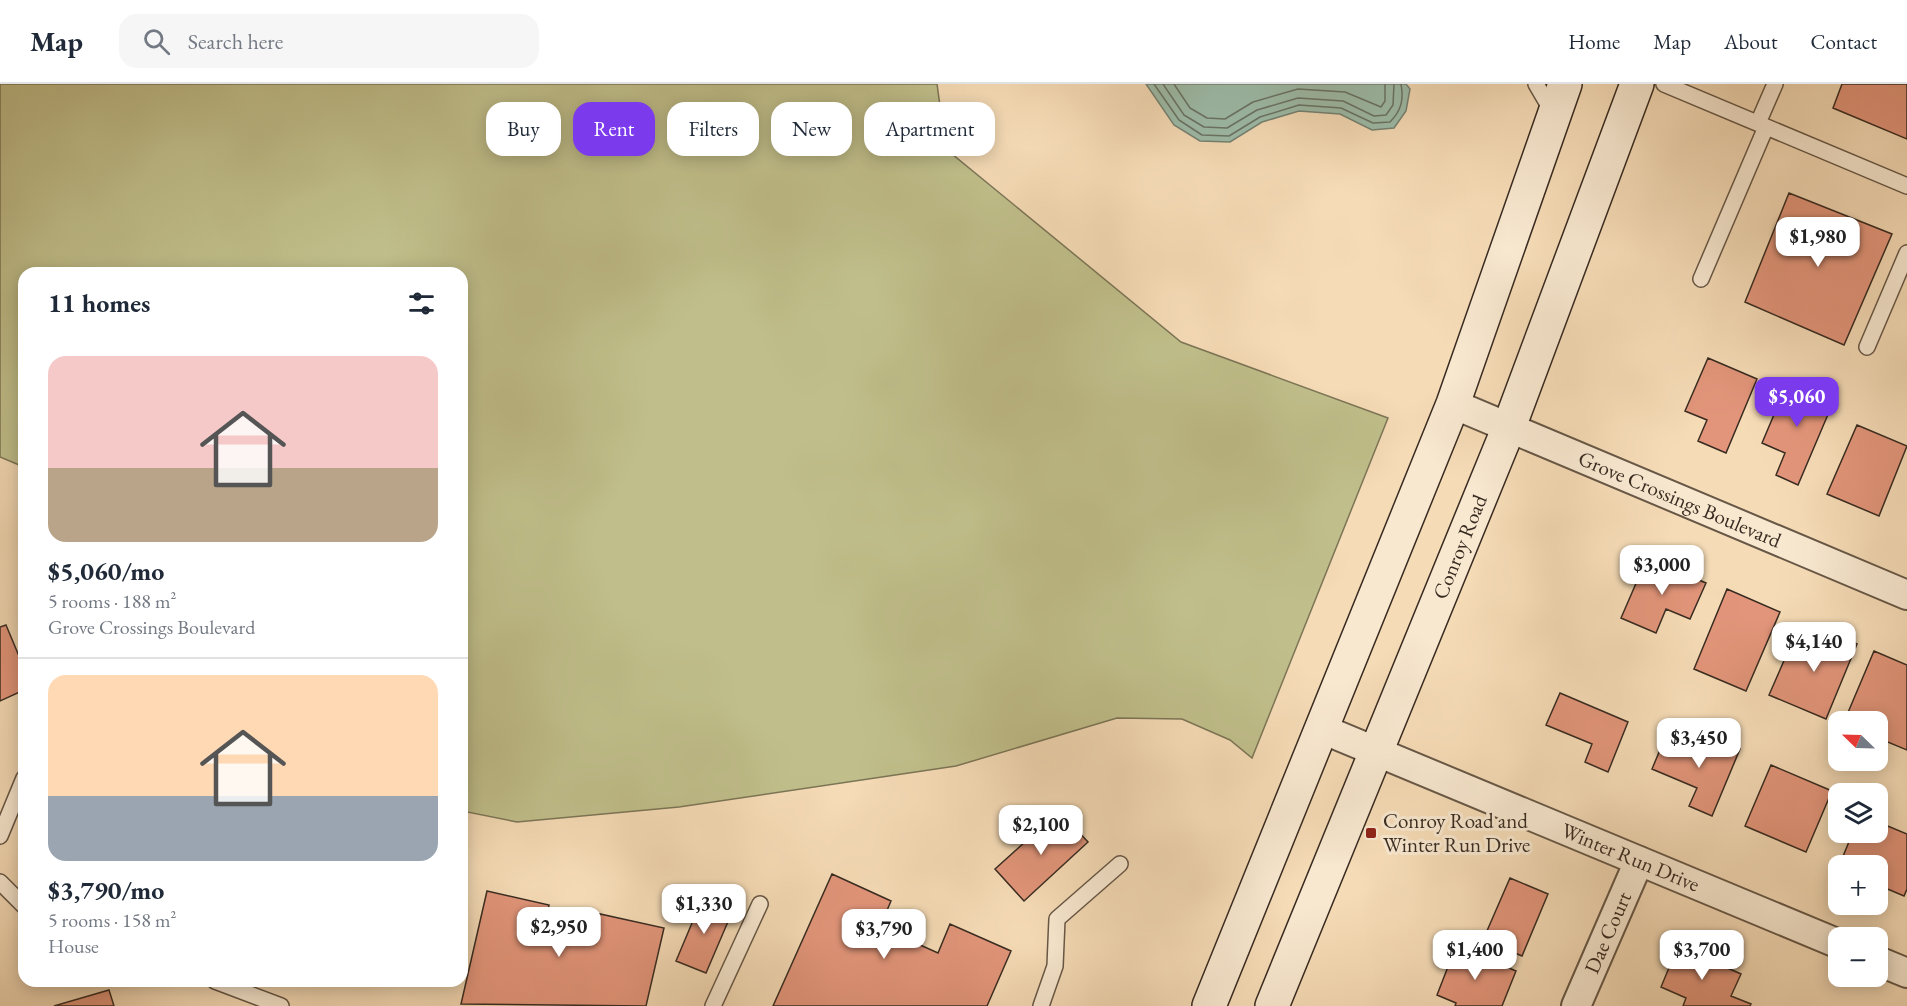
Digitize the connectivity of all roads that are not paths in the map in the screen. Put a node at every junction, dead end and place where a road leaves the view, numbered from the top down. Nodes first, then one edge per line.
1 (1536, 84) edge
2 (1565, 84) edge
3 (1637, 84) edge
4 (1664, 84) edge
5 (1775, 84) edge
6 (1554, 115) junction
7 (1762, 125) junction
8 (1907, 186) edge
9 (1907, 253) edge
10 (1701, 279) dead end
11 (1868, 347) dead end
12 (1453, 404) junction
13 (1509, 427) junction
14 (1907, 595) edge
15 (1322, 729) junction
16 (1377, 750) junction
17 (18, 792) edge
18 (0, 836) edge
19 (1639, 861) junction
20 (1120, 864) dead end
21 (0, 882) edge
22 (18, 900) edge
23 (760, 904) dead end
24 (1828, 939) edge
25 (1888, 965) edge
26 (1907, 973) edge
27 (249, 987) edge
28 (281, 1006) edge
29 (713, 1006) edge
30 (1041, 1006) edge
31 (1209, 1006) edge
32 (1272, 1006) edge
33 (1576, 1006) edge

1 - 6 lane
2 - 6 main road
3 - 13 main road, Conroy Road
4 - 7 lane
5 - 7 lane
6 - 12 main road
7 - 8 lane
7 - 10 lane
9 - 11 lane
12 - 13 street, Grove Crossings Boulevard
12 - 15 main road
13 - 14 street, Grove Crossings Boulevard
13 - 16 main road, Conroy Road
15 - 16 street, Winter Run Drive
15 - 31 main road
16 - 19 street, Winter Run Drive
16 - 32 main road, Conroy Road
17 - 18 lane
19 - 24 street, Winter Run Drive
19 - 33 street, Dae Court
20 - 30 lane
21 - 22 lane
23 - 29 lane
25 - 26 street
27 - 28 lane

